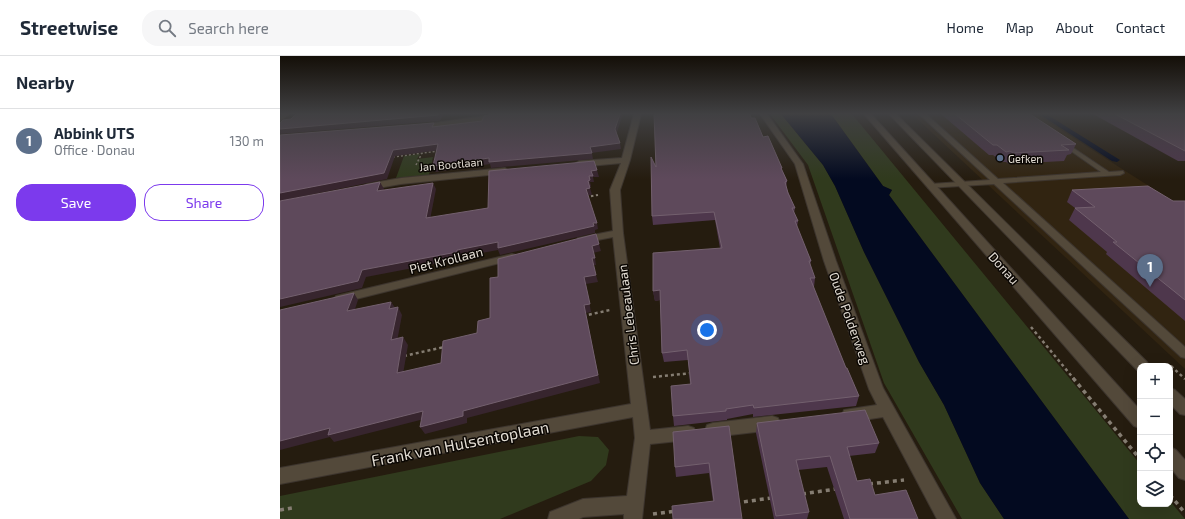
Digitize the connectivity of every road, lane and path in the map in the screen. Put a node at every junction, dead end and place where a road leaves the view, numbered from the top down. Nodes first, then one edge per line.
1 (632, 136) edge
2 (778, 136) edge
3 (886, 136) edge
4 (914, 136) edge
5 (946, 136) edge
6 (1059, 141) edge
7 (444, 150) edge
8 (391, 157) edge
9 (626, 160) junction
10 (567, 165) edge
11 (514, 170) edge
12 (1120, 173) dead end
13 (1108, 174) junction
14 (995, 181) junction
15 (962, 184) junction
16 (931, 186) junction
17 (356, 189) edge
18 (618, 233) junction
19 (574, 242) edge
20 (520, 255) edge
21 (327, 302) edge
22 (628, 306) junction
23 (581, 316) edge
24 (450, 346) edge
25 (1185, 354) edge
26 (396, 358) edge
27 (1139, 363) edge
28 (696, 372) edge
29 (636, 378) junction
30 (1173, 397) edge
31 (640, 409) junction
32 (1185, 409) edge
33 (888, 410) junction
34 (835, 416) edge
35 (1137, 418) edge
36 (788, 422) edge
37 (643, 438) junction
38 (1173, 458) edge
39 (1185, 472) edge
40 (280, 476) edge
41 (924, 477) junction
42 (862, 486) edge
43 (838, 489) edge
44 (800, 494) edge
45 (776, 497) edge
46 (1173, 499) edge
47 (729, 504) edge
48 (292, 508) dead end
49 (280, 510) edge
50 (681, 510) edge
51 (634, 513) edge
52 (1185, 513) edge
53 (557, 519) edge
54 (947, 519) edge

1 - 9 street, Chris Lebeaulaan
2 - 33 street, Oude Polderweg
3 - 16 street, Donau
4 - 15 street
5 - 14 lane
6 - 13 lane
7 - 8 path
9 - 10 street
9 - 18 street, Chris Lebeaulaan
11 - 17 street, Jan Bootlaan
12 - 13 lane
13 - 14 lane
14 - 15 lane
14 - 25 lane
15 - 16 lane
15 - 27 street
16 - 35 street, Donau
18 - 19 street
18 - 22 street, Chris Lebeaulaan
20 - 21 street, Piet Krollaan
22 - 23 path
22 - 29 street, Chris Lebeaulaan
24 - 26 path
28 - 29 path
29 - 31 street, Chris Lebeaulaan
30 - 32 street
31 - 37 street, Chris Lebeaulaan
31 - 40 street, Frank van Hulsentoplaan
33 - 34 street
33 - 41 street, Oude Polderweg
36 - 37 street
37 - 51 street, Chris Lebeaulaan
38 - 39 street
41 - 42 path
41 - 54 street, Oude Polderweg
43 - 44 path
45 - 47 path
46 - 52 path
48 - 49 path
50 - 51 path
51 - 53 street

